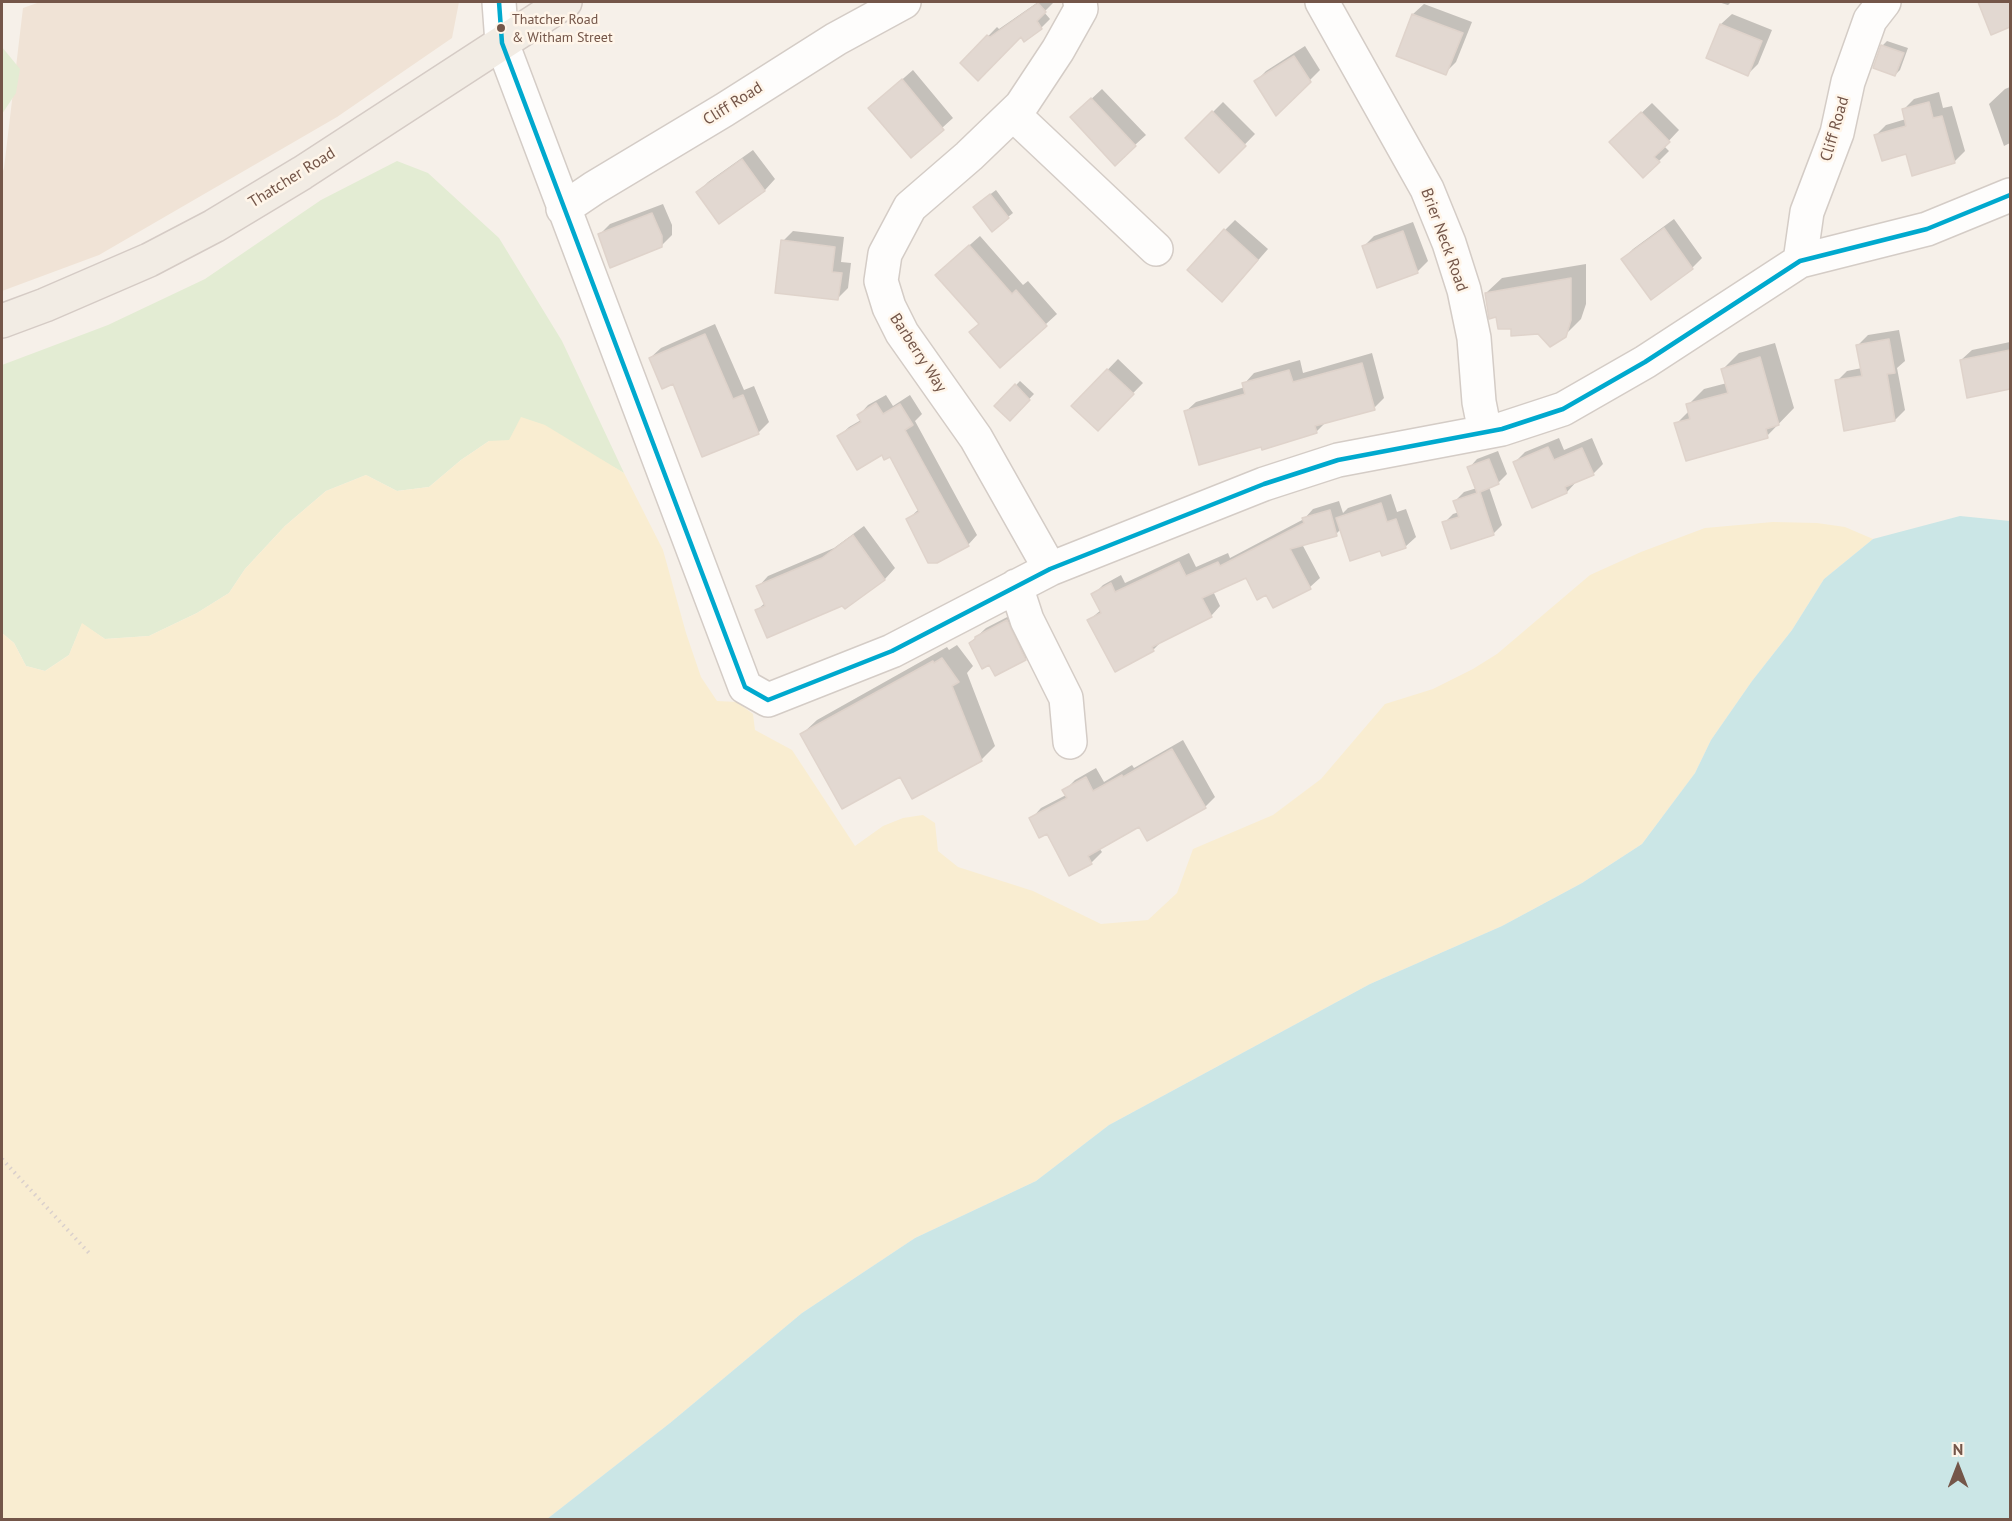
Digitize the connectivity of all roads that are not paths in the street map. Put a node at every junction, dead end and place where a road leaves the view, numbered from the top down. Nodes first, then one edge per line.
1 (499, 2) edge
2 (565, 2) edge
3 (904, 2) edge
4 (1080, 2) edge
5 (1322, 2) edge
6 (1884, 2) edge
7 (502, 43) junction
8 (1013, 114) junction
9 (2010, 195) edge
10 (564, 209) junction
11 (1156, 249) dead end
12 (1800, 261) junction
13 (2, 321) edge
14 (1485, 432) junction
15 (1050, 569) junction
16 (1016, 586) junction
17 (1070, 742) dead end

1 - 7 street
2 - 7 main road, Thatcher Road
3 - 10 street, Cliff Road
4 - 8 street, Barberry Way
5 - 14 street, Brier Neck Road
6 - 12 street, Cliff Road
7 - 10 street
7 - 13 main road, Thatcher Road
8 - 11 street
8 - 15 street, Barberry Way
9 - 12 street
10 - 16 street
12 - 14 street
14 - 15 street
15 - 16 street
16 - 17 street

